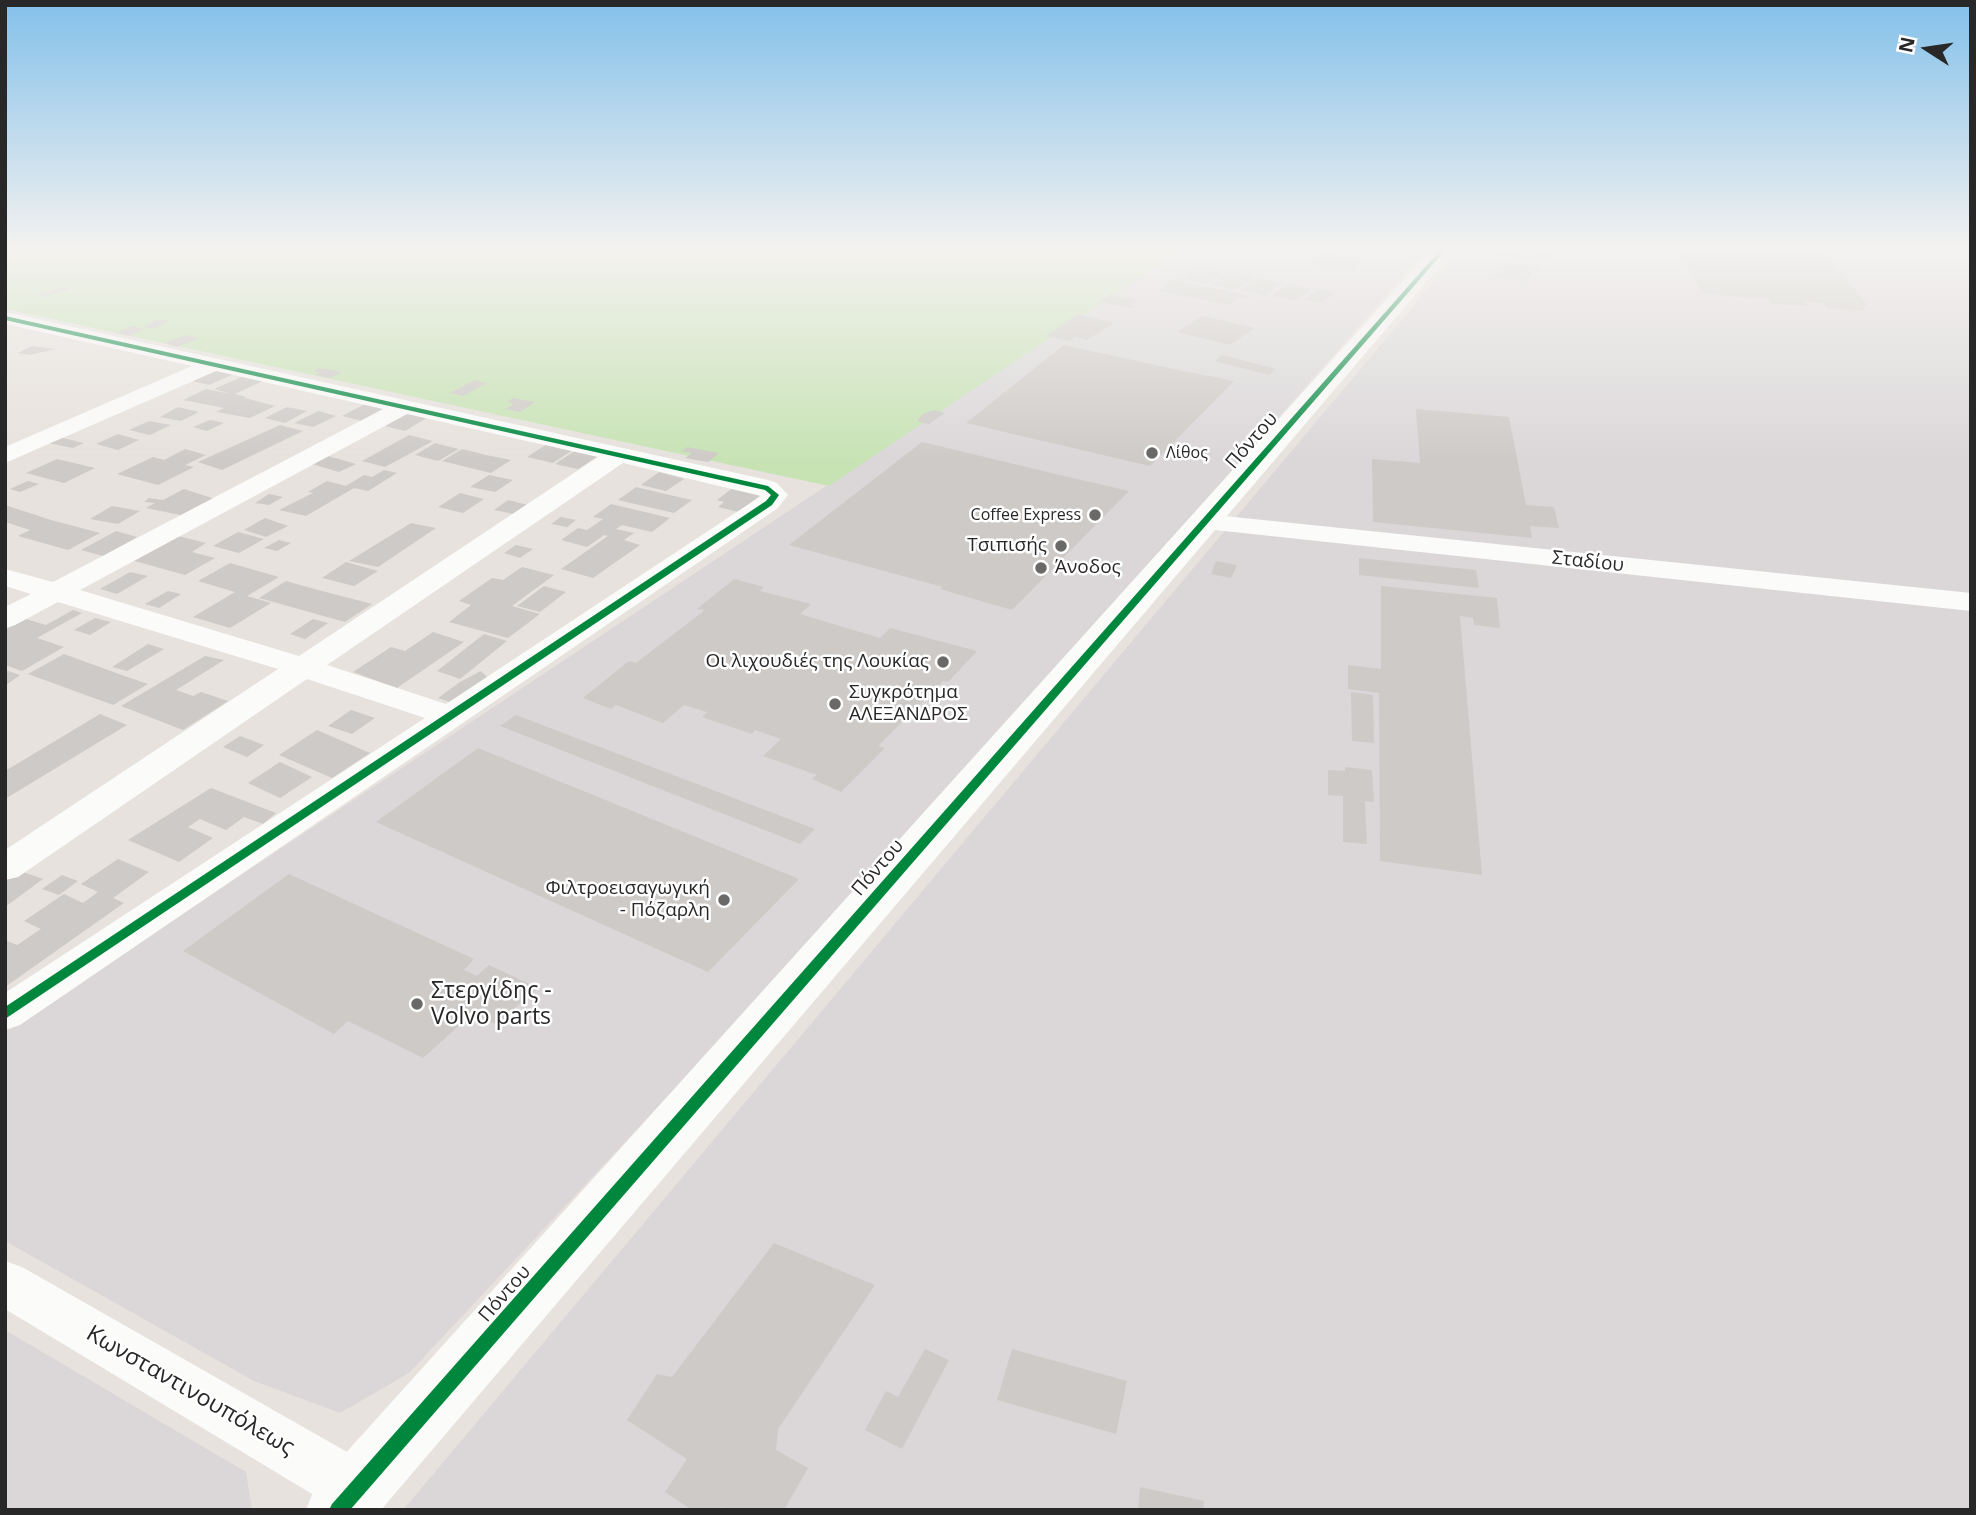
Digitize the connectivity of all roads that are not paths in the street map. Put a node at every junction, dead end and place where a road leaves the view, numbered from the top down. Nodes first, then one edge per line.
1 (8, 319) edge
2 (1383, 319) edge
3 (215, 363) junction
4 (405, 407) junction
5 (618, 455) junction
6 (5, 456) edge
7 (1205, 522) junction
8 (5, 577) edge
9 (56, 592) junction
10 (1971, 603) edge
11 (5, 619) edge
12 (306, 668) junction
13 (449, 715) junction
14 (5, 868) edge
15 (5, 1014) edge
16 (5, 1283) edge
17 (351, 1503) edge

1 - 3 street
2 - 7 street, Πόντου
3 - 4 street
3 - 6 street
4 - 5 street
4 - 9 street
5 - 12 street
5 - 13 street
7 - 10 street, Σταδίου
7 - 17 street, Πόντου
8 - 9 street
9 - 11 street
9 - 12 street
12 - 13 street
12 - 14 street
13 - 15 street
16 - 17 street, Κωνσταντινουπόλεως

